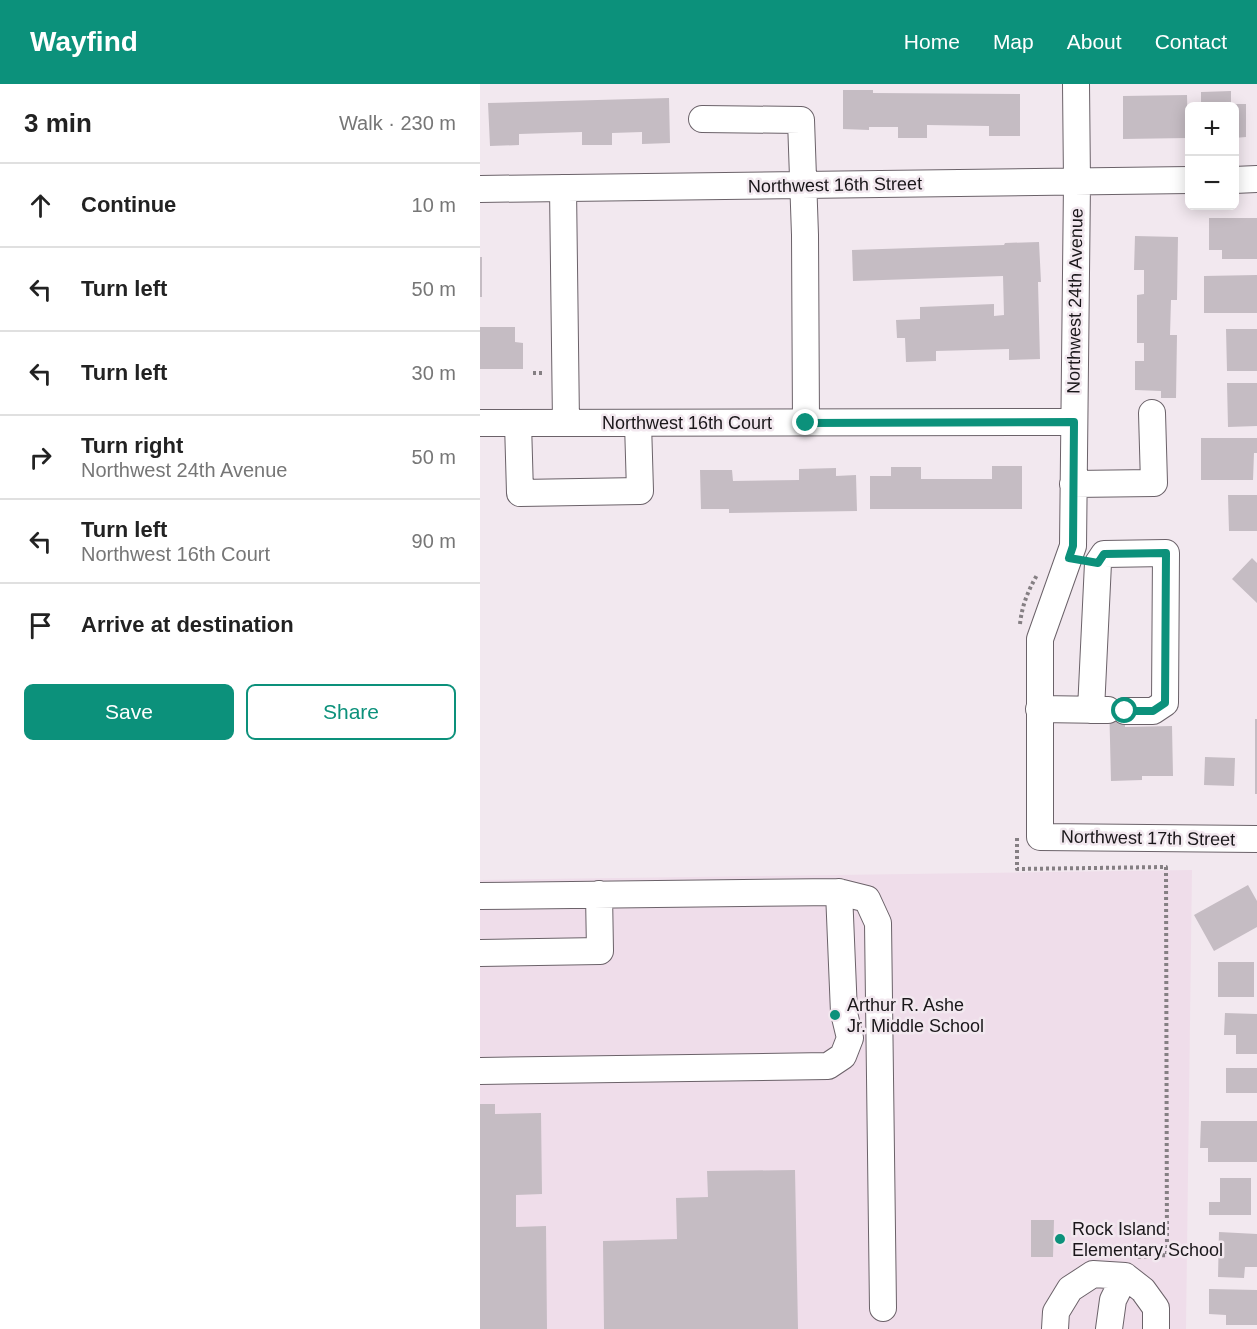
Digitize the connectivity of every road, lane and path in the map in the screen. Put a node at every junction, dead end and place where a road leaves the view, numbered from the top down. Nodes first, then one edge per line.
1 (1076, 84) edge
2 (702, 119) dead end
3 (1257, 179) edge
4 (1185, 180) edge
5 (1239, 180) edge
6 (1077, 182) junction
7 (803, 185) junction
8 (563, 188) junction
9 (480, 189) edge
10 (1152, 413) dead end
11 (1074, 422) junction
12 (480, 423) edge
13 (518, 423) junction
14 (566, 423) junction
15 (638, 423) junction
16 (806, 423) junction
17 (1073, 484) junction
18 (1069, 558) junction
19 (1098, 563) junction
20 (1038, 574) dead end
21 (1020, 631) dead end
22 (1039, 709) junction
23 (1109, 710) junction
24 (1028, 836) junction
25 (1257, 840) edge
26 (839, 892) junction
27 (599, 894) junction
28 (480, 896) edge
29 (480, 953) edge
30 (480, 1071) edge
31 (1130, 1267) junction
32 (883, 1308) dead end
33 (1055, 1329) edge
34 (1109, 1329) edge
35 (1156, 1329) edge

1 - 6 street, Northwest 24th Avenue
2 - 7 street
3 - 5 street
4 - 6 street, Northwest 16th Street
6 - 7 street, Northwest 16th Street
6 - 11 street, Northwest 24th Avenue
7 - 8 street, Northwest 16th Street
7 - 16 street
8 - 9 street, Northwest 16th Street
8 - 14 street
10 - 17 street
11 - 16 street, Northwest 16th Court
11 - 17 street, Northwest 24th Avenue
12 - 13 street, Northwest 16th Court
13 - 14 street, Northwest 16th Court
13 - 15 street
14 - 15 street, Northwest 16th Court
15 - 16 street, Northwest 16th Court
17 - 18 street, Northwest 24th Avenue
18 - 19 street
18 - 22 street, Northwest 24th Avenue
19 - 23 street
19 - 23 street
20 - 21 path
22 - 23 street
22 - 24 street, Northwest 24th Avenue
24 - 25 street, Northwest 17th Street
24 - 31 path
26 - 27 street
26 - 30 street
26 - 32 street
27 - 28 street
27 - 29 street
31 - 33 street
31 - 34 street
31 - 35 street

